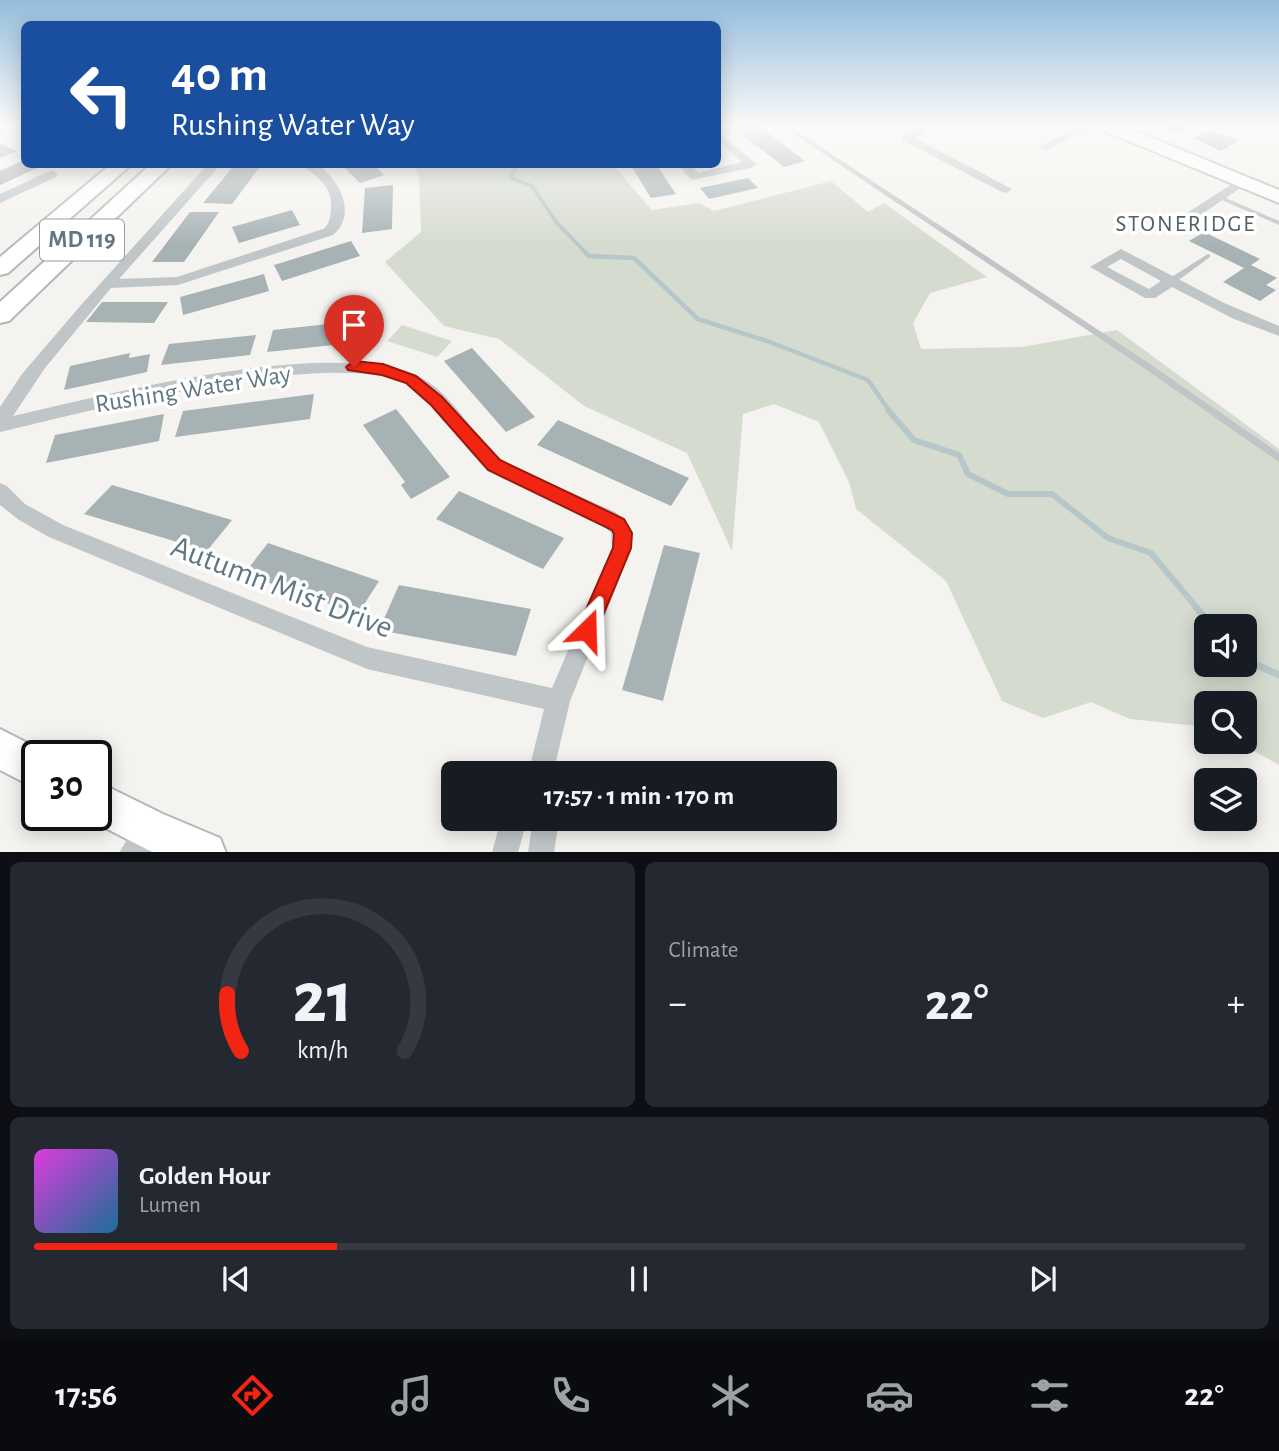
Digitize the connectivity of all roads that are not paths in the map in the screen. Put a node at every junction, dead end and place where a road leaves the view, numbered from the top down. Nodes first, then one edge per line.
1 (740, 166) edge
2 (845, 166) edge
3 (960, 166) edge
4 (1202, 166) edge
5 (117, 168) edge
6 (159, 168) edge
7 (211, 168) edge
8 (314, 168) edge
9 (687, 168) edge
10 (51, 174) dead end
11 (1241, 182) junction
12 (1006, 189) dead end
13 (1219, 197) junction
14 (1279, 197) edge
15 (0, 199) edge
16 (1188, 217) dead end
17 (1279, 223) edge
18 (1208, 256) dead end
19 (0, 268) edge
20 (1173, 280) joint
21 (107, 284) junction
22 (0, 315) edge
23 (1279, 331) edge
24 (0, 425) edge
25 (1279, 458) edge
26 (0, 491) edge
27 (558, 701) junction
28 (0, 750) edge
29 (21, 761) edge
30 (543, 761) edge
31 (112, 816) edge
32 (511, 831) edge
33 (544, 831) edge
34 (140, 841) edge
35 (205, 852) edge
36 (505, 852) edge
37 (541, 852) edge

1 - 9 street
2 - 25 lane
3 - 12 street
4 - 11 street
5 - 19 main road, MD 119
6 - 22 main road, MD 119
7 - 21 street
8 - 21 street
10 - 15 street
11 - 13 street
11 - 14 street
13 - 16 street
13 - 17 lane
18 - 20 lane
20 - 23 street
21 - 24 street
24 - 27 street, Rushing Water Way
26 - 27 street, Autumn Mist Drive
27 - 30 street, Rushing Water Way
28 - 29 main road
31 - 34 main road
32 - 36 street
33 - 37 street
34 - 35 main road

